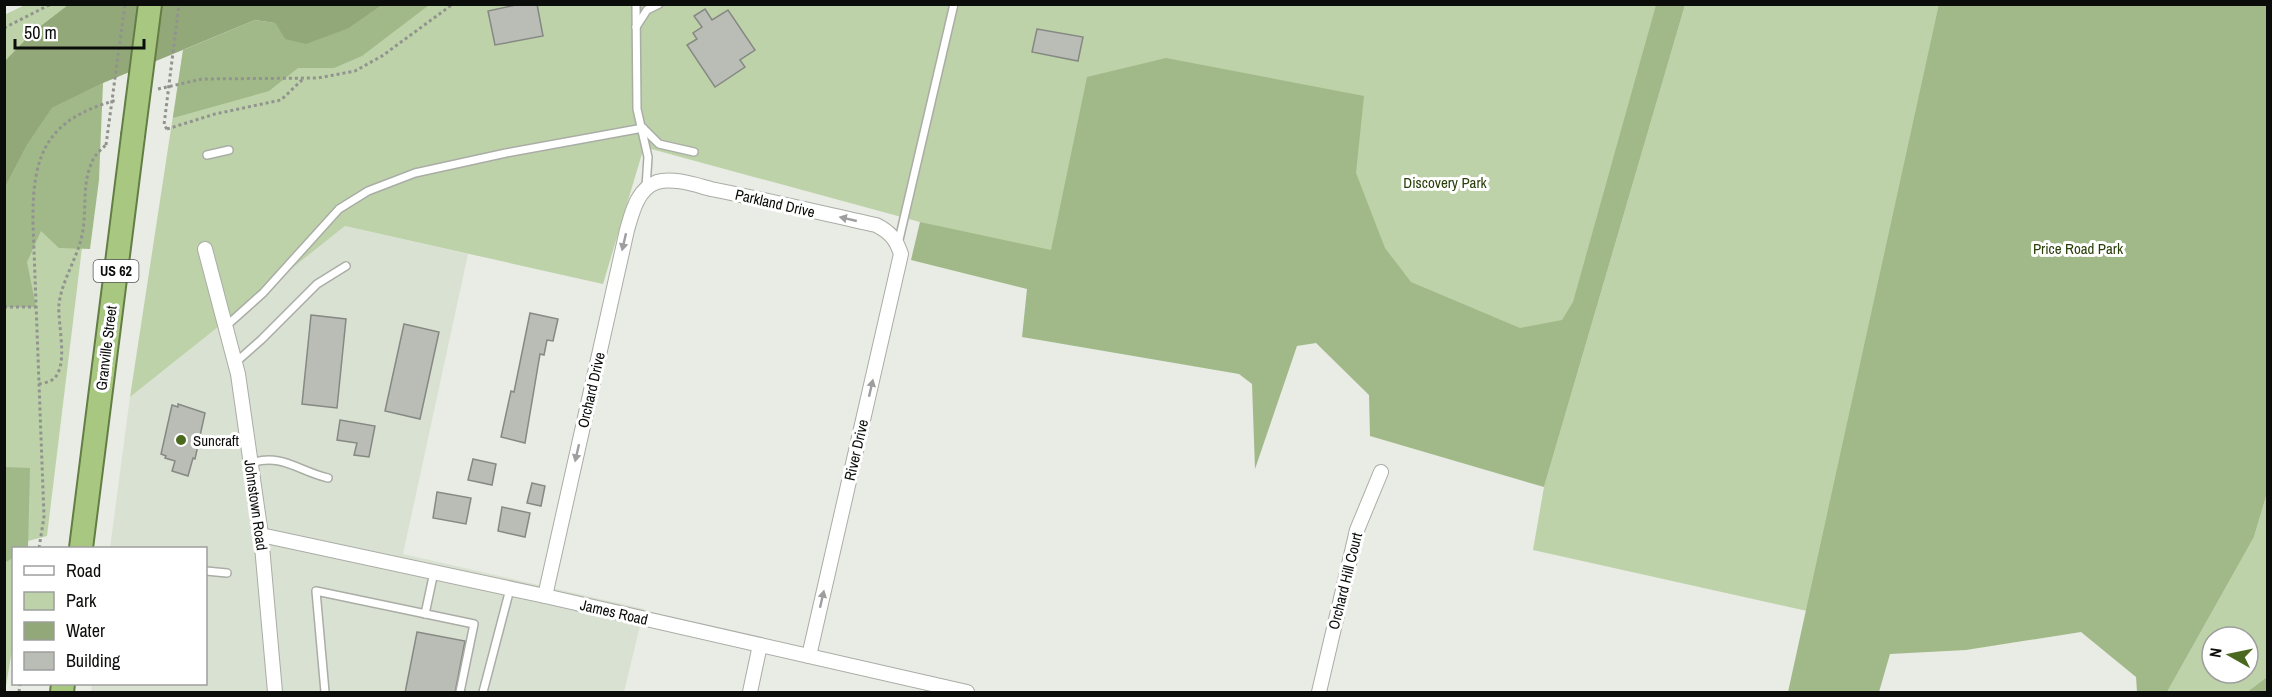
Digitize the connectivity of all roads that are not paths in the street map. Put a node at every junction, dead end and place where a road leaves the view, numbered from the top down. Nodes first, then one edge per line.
1 (150, 4) edge
2 (636, 4) edge
3 (659, 4) edge
4 (954, 4) edge
5 (636, 27) junction
6 (643, 128) junction
7 (229, 150) dead end
8 (694, 152) dead end
9 (207, 155) dead end
10 (646, 189) junction
11 (898, 244) junction
12 (205, 249) dead end
13 (346, 266) dead end
14 (225, 327) junction
15 (235, 363) junction
16 (251, 463) junction
17 (1381, 472) dead end
18 (328, 478) dead end
19 (261, 535) junction
20 (81, 547) edge
21 (207, 571) edge
22 (434, 572) junction
23 (227, 573) dead end
24 (510, 589) junction
25 (545, 596) junction
26 (425, 614) junction
27 (760, 645) junction
28 (809, 656) junction
29 (275, 693) edge
30 (325, 693) edge
31 (460, 693) edge
32 (483, 693) edge
33 (750, 693) edge
34 (967, 693) edge
35 (1319, 693) edge

1 - 20 highway, Granville Street / US 62, bridge
2 - 5 lane
3 - 5 lane
4 - 11 lane
5 - 6 lane
6 - 8 lane
6 - 10 lane
6 - 14 lane
7 - 9 lane
11 -> 10 street, Parkland Drive
10 -> 25 street, Orchard Drive
28 -> 11 street, River Drive
12 - 14 street, Johnstown Road
13 - 15 lane
14 - 15 street, Johnstown Road
15 - 16 street, Johnstown Road
16 - 18 lane
16 - 19 street, Johnstown Road
17 - 35 street, Orchard Hill Court
19 - 22 street, James Road
19 - 29 street, Johnstown Road
21 - 23 lane
22 - 24 street, James Road
22 - 26 lane
24 - 25 street, James Road
24 - 32 lane
25 - 27 street, James Road
26 - 30 lane
26 - 31 lane
27 - 28 street, James Road
27 - 33 street
28 - 34 street, James Road

